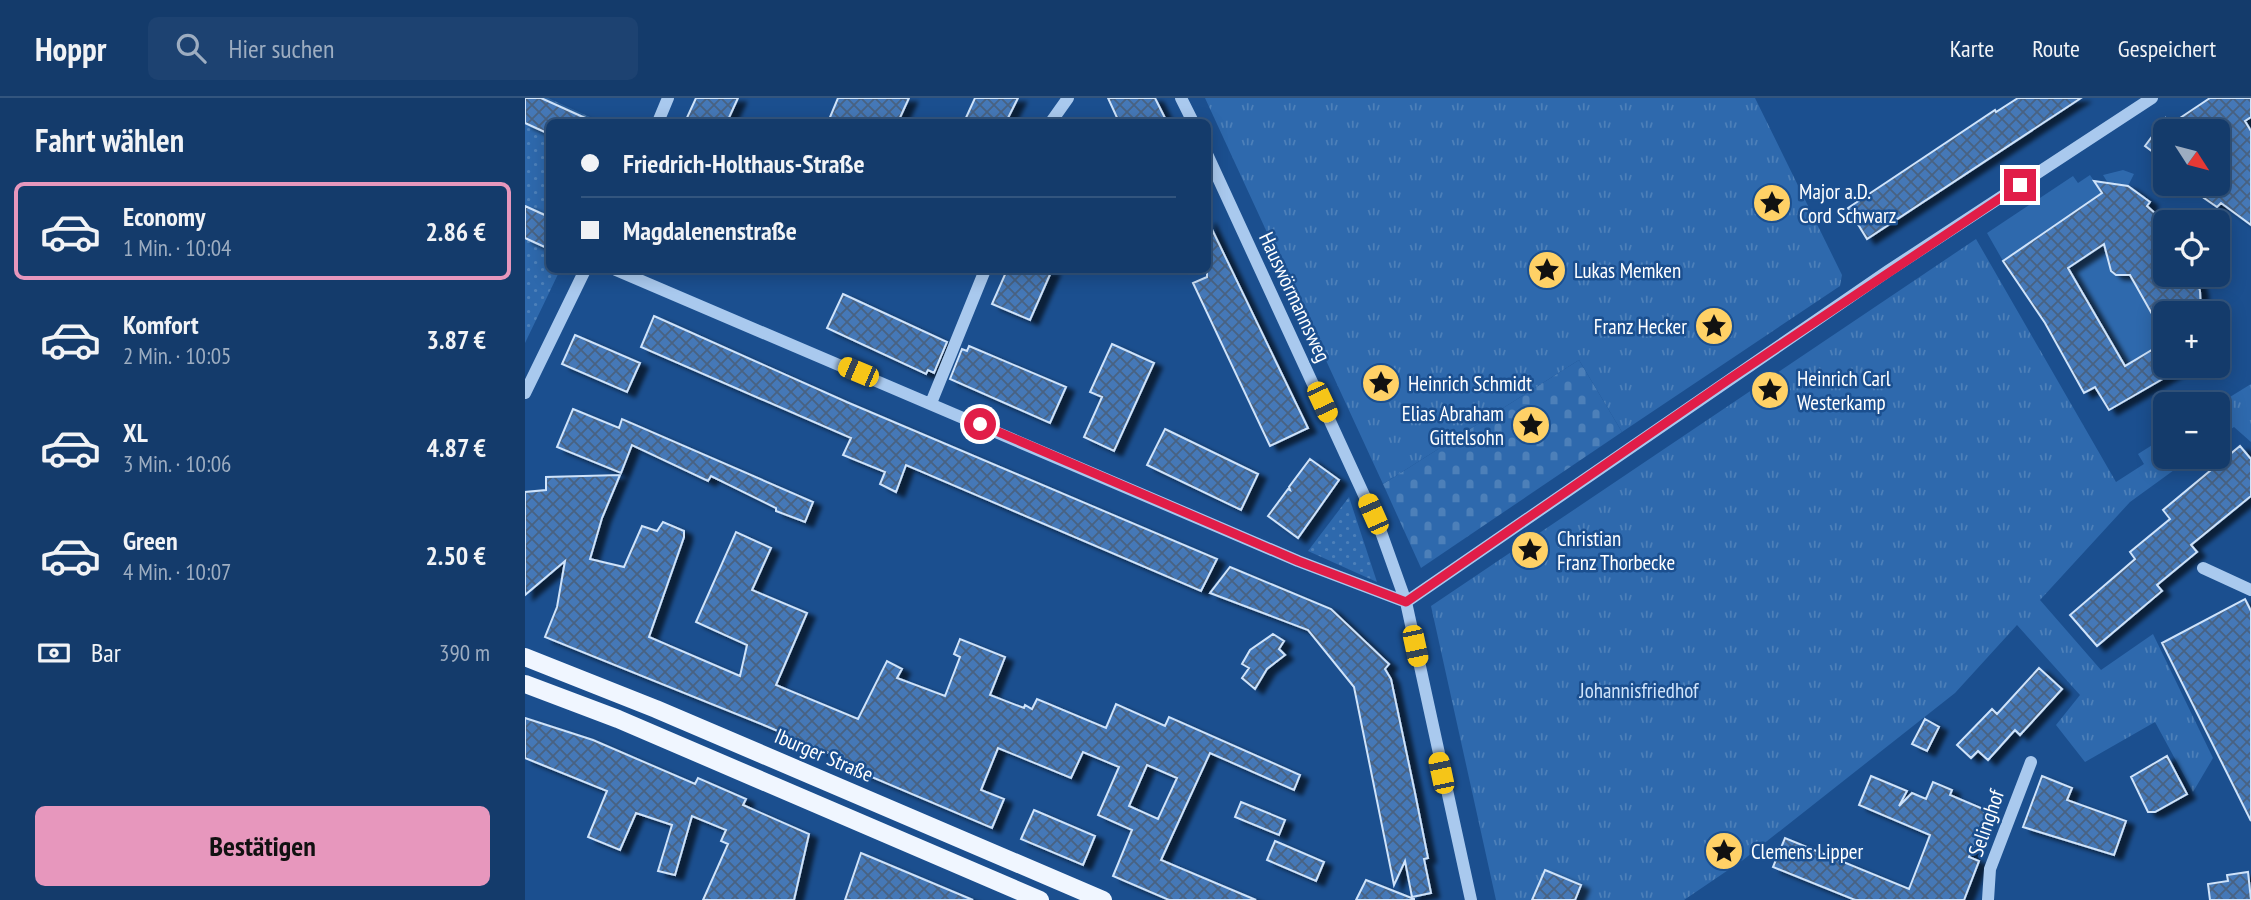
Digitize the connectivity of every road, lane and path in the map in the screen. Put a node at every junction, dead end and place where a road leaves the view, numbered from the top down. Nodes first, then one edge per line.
1 (669, 98) edge
2 (1068, 98) edge
3 (1181, 98) edge
4 (2153, 98) edge
5 (658, 119) edge
6 (1054, 119) edge
7 (1192, 119) edge
8 (1211, 163) edge
9 (584, 273) edge
10 (623, 273) edge
11 (984, 273) edge
12 (525, 393) edge
13 (931, 403) junction
14 (2203, 568) dead end
15 (2251, 590) edge
16 (1406, 602) junction
17 (525, 657) edge
18 (525, 684) edge
19 (2031, 762) dead end
20 (1040, 900) edge
21 (1103, 900) edge
22 (1471, 900) edge
23 (1988, 900) edge

1 - 5 street
2 - 6 street
3 - 7 street
4 - 16 street
8 - 16 street, Hauswörmannsweg
9 - 12 street
10 - 13 street
11 - 13 street
13 - 16 street
14 - 15 street
16 - 22 street, Hauswörmannsweg
17 - 21 main road, Iburger Straße
18 - 20 main road
19 - 23 street, Selinghof

